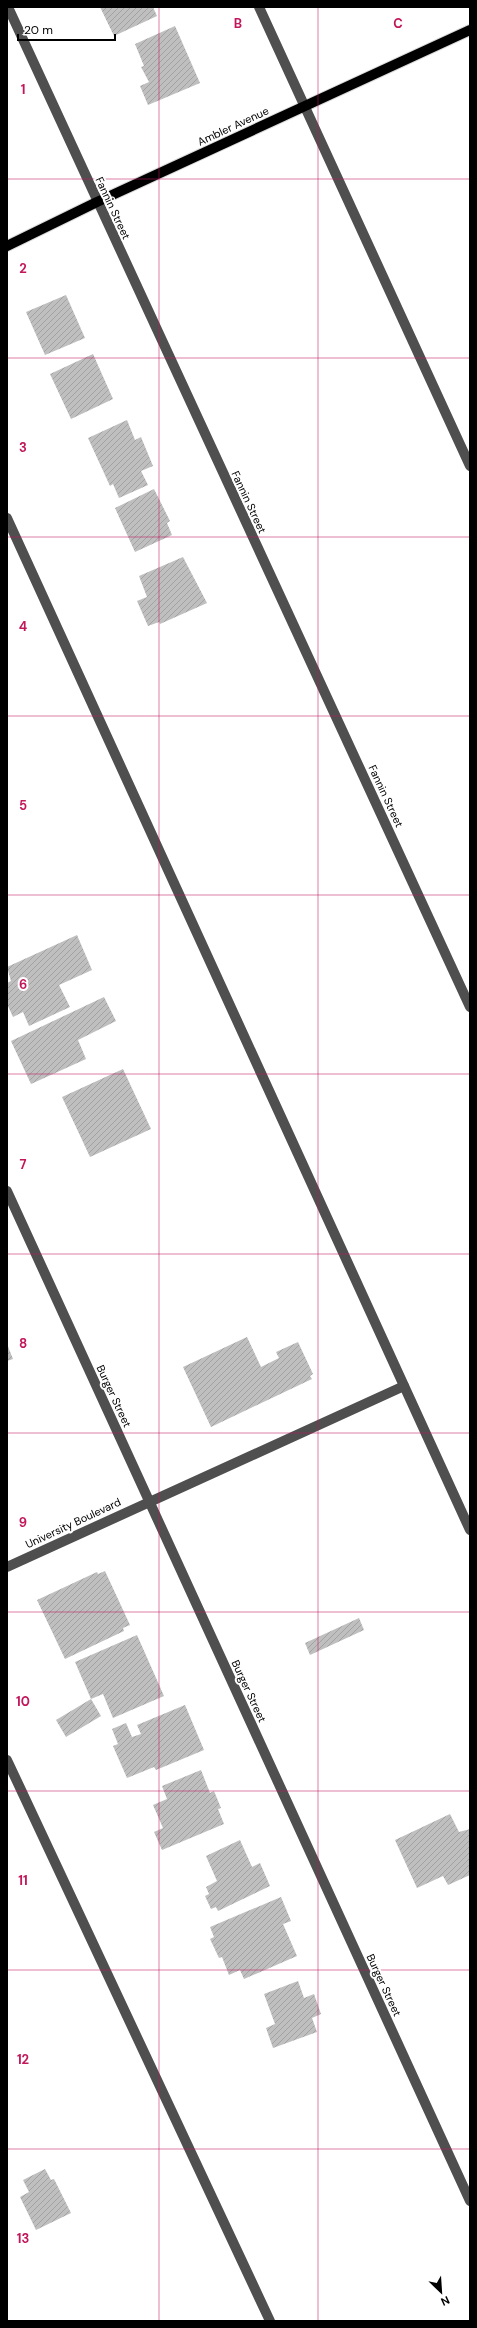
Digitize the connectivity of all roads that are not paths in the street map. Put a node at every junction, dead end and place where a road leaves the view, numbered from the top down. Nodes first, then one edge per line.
1 (8, 7) edge
2 (259, 7) edge
3 (470, 30) edge
4 (304, 107) junction
5 (97, 202) junction
6 (7, 246) edge
7 (470, 466) edge
8 (7, 518) edge
9 (470, 1008) edge
10 (7, 1191) edge
11 (404, 1386) junction
12 (149, 1501) junction
13 (470, 1530) edge
14 (7, 1567) edge
15 (7, 1760) edge
16 (470, 2201) edge
17 (270, 2321) edge

1 - 5 street, Fannin Street
2 - 4 street
3 - 4 main road, Ambler Avenue
4 - 5 main road, Ambler Avenue
4 - 7 street
5 - 6 main road, Ambler Avenue
5 - 9 street, Fannin Street
8 - 11 street
10 - 12 street, Burger Street
11 - 12 street, University Boulevard
11 - 13 street
12 - 14 street, University Boulevard
12 - 16 street, Burger Street
15 - 17 street

